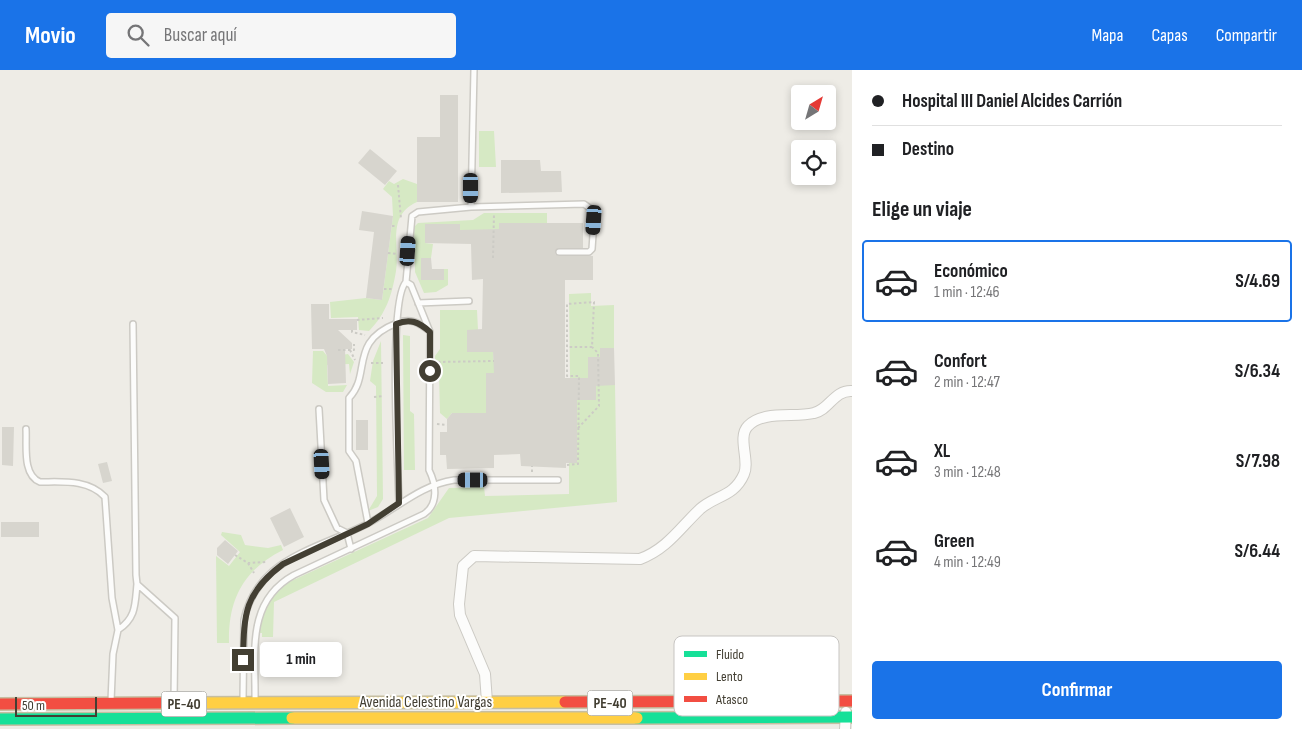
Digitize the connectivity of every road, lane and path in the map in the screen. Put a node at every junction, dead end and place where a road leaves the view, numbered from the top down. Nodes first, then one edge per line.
1 (474, 70) edge
2 (398, 185) dead end
3 (471, 207) junction
4 (494, 211) dead end
5 (400, 219) dead end
6 (392, 226) dead end
7 (397, 226) dead end
8 (560, 252) dead end
9 (388, 253) dead end
10 (397, 254) dead end
11 (493, 258) dead end
12 (406, 282) junction
13 (384, 289) dead end
14 (392, 289) dead end
15 (468, 301) dead end
16 (418, 303) junction
17 (383, 318) dead end
18 (357, 320) dead end
19 (133, 324) dead end
20 (396, 324) junction
21 (352, 330) dead end
22 (430, 332) junction
23 (367, 335) dead end
24 (354, 344) dead end
25 (592, 346) junction
26 (567, 348) junction
27 (338, 350) dead end
28 (350, 350) junction
29 (355, 360) dead end
30 (494, 361) dead end
31 (433, 362) dead end
32 (371, 363) dead end
33 (383, 363) dead end
34 (852, 391) edge
35 (383, 396) dead end
36 (374, 397) dead end
37 (319, 408) dead end
38 (433, 424) dead end
39 (447, 424) dead end
40 (578, 428) junction
41 (26, 429) dead end
42 (567, 464) dead end
43 (558, 480) dead end
44 (436, 484) junction
45 (399, 503) junction
46 (368, 524) junction
47 (347, 533) junction
48 (351, 549) junction
49 (235, 555) dead end
50 (266, 562) dead end
51 (248, 563) junction
52 (254, 573) dead end
53 (137, 584) junction
54 (118, 630) junction
55 (849, 701) edge
56 (486, 702) junction
57 (648, 702) junction
58 (674, 702) edge
59 (368, 703) junction
60 (0, 704) edge
61 (111, 704) junction
62 (174, 704) junction
63 (243, 704) junction
64 (255, 704) junction
65 (551, 704) junction
66 (242, 718) junction
67 (369, 718) junction
68 (648, 718) junction
69 (733, 718) joint
70 (0, 719) edge
71 (112, 719) junction
72 (255, 719) junction
73 (848, 721) edge
74 (751, 723) edge
75 (208, 724) edge
76 (548, 724) edge

1 - 3 lane
2 - 5 path
3 - 8 lane
3 - 12 lane
4 - 11 path
6 - 7 path
9 - 10 path
12 - 16 lane
12 - 20 lane
13 - 14 path
15 - 16 lane
16 - 22 lane
17 - 18 path
19 - 53 lane
20 - 22 lane
20 - 45 lane
20 - 46 lane
21 - 23 path
22 - 44 lane
24 - 28 path
25 - 26 path
25 - 26 path
25 - 40 path
26 - 40 path
27 - 28 path
28 - 29 path
30 - 31 path
32 - 33 path
34 - 56 street
35 - 36 path
37 - 47 lane
38 - 39 path
40 - 42 path
41 - 54 lane
43 - 44 lane
44 - 45 lane
44 - 48 lane
45 - 46 lane
46 - 47 lane
47 - 48 lane
47 - 63 lane
48 - 64 lane
49 - 51 path
50 - 51 path
51 - 52 path
53 - 54 lane
53 - 62 lane
54 - 61 lane
55 - 73 street
56 - 59 highway, Avenida Celestino Vargas / PE-40
56 - 65 highway, Avenida Celestino Vargas / PE-40
57 - 58 highway, Avenida Celestino Vargas / PE-40
57 - 65 highway, Avenida Celestino Vargas / PE-40
57 - 68 highway
59 - 64 highway, Avenida Celestino Vargas / PE-40
59 - 67 highway
60 - 61 highway, Avenida Celestino Vargas / PE-40
61 - 62 highway, Avenida Celestino Vargas / PE-40
61 - 71 lane
62 - 63 highway, Avenida Celestino Vargas / PE-40
63 - 64 highway, Avenida Celestino Vargas / PE-40
63 - 66 lane
64 - 72 lane
65 - 76 street
66 - 72 highway, Avenida Celestino Vargas / PE-40
66 - 75 highway, Avenida Celestino Vargas / PE-40
67 - 72 highway, Avenida Celestino Vargas / PE-40
67 - 76 highway, Avenida Celestino Vargas / PE-40
68 - 69 highway, Avenida Celestino Vargas / PE-40
68 - 76 highway, Avenida Celestino Vargas / PE-40
69 - 74 highway, Avenida Celestino Vargas / PE-40
70 - 71 highway, Avenida Celestino Vargas / PE-40
71 - 75 highway, Avenida Celestino Vargas / PE-40
73 - 74 highway, Avenida Celestino Vargas / PE-40

